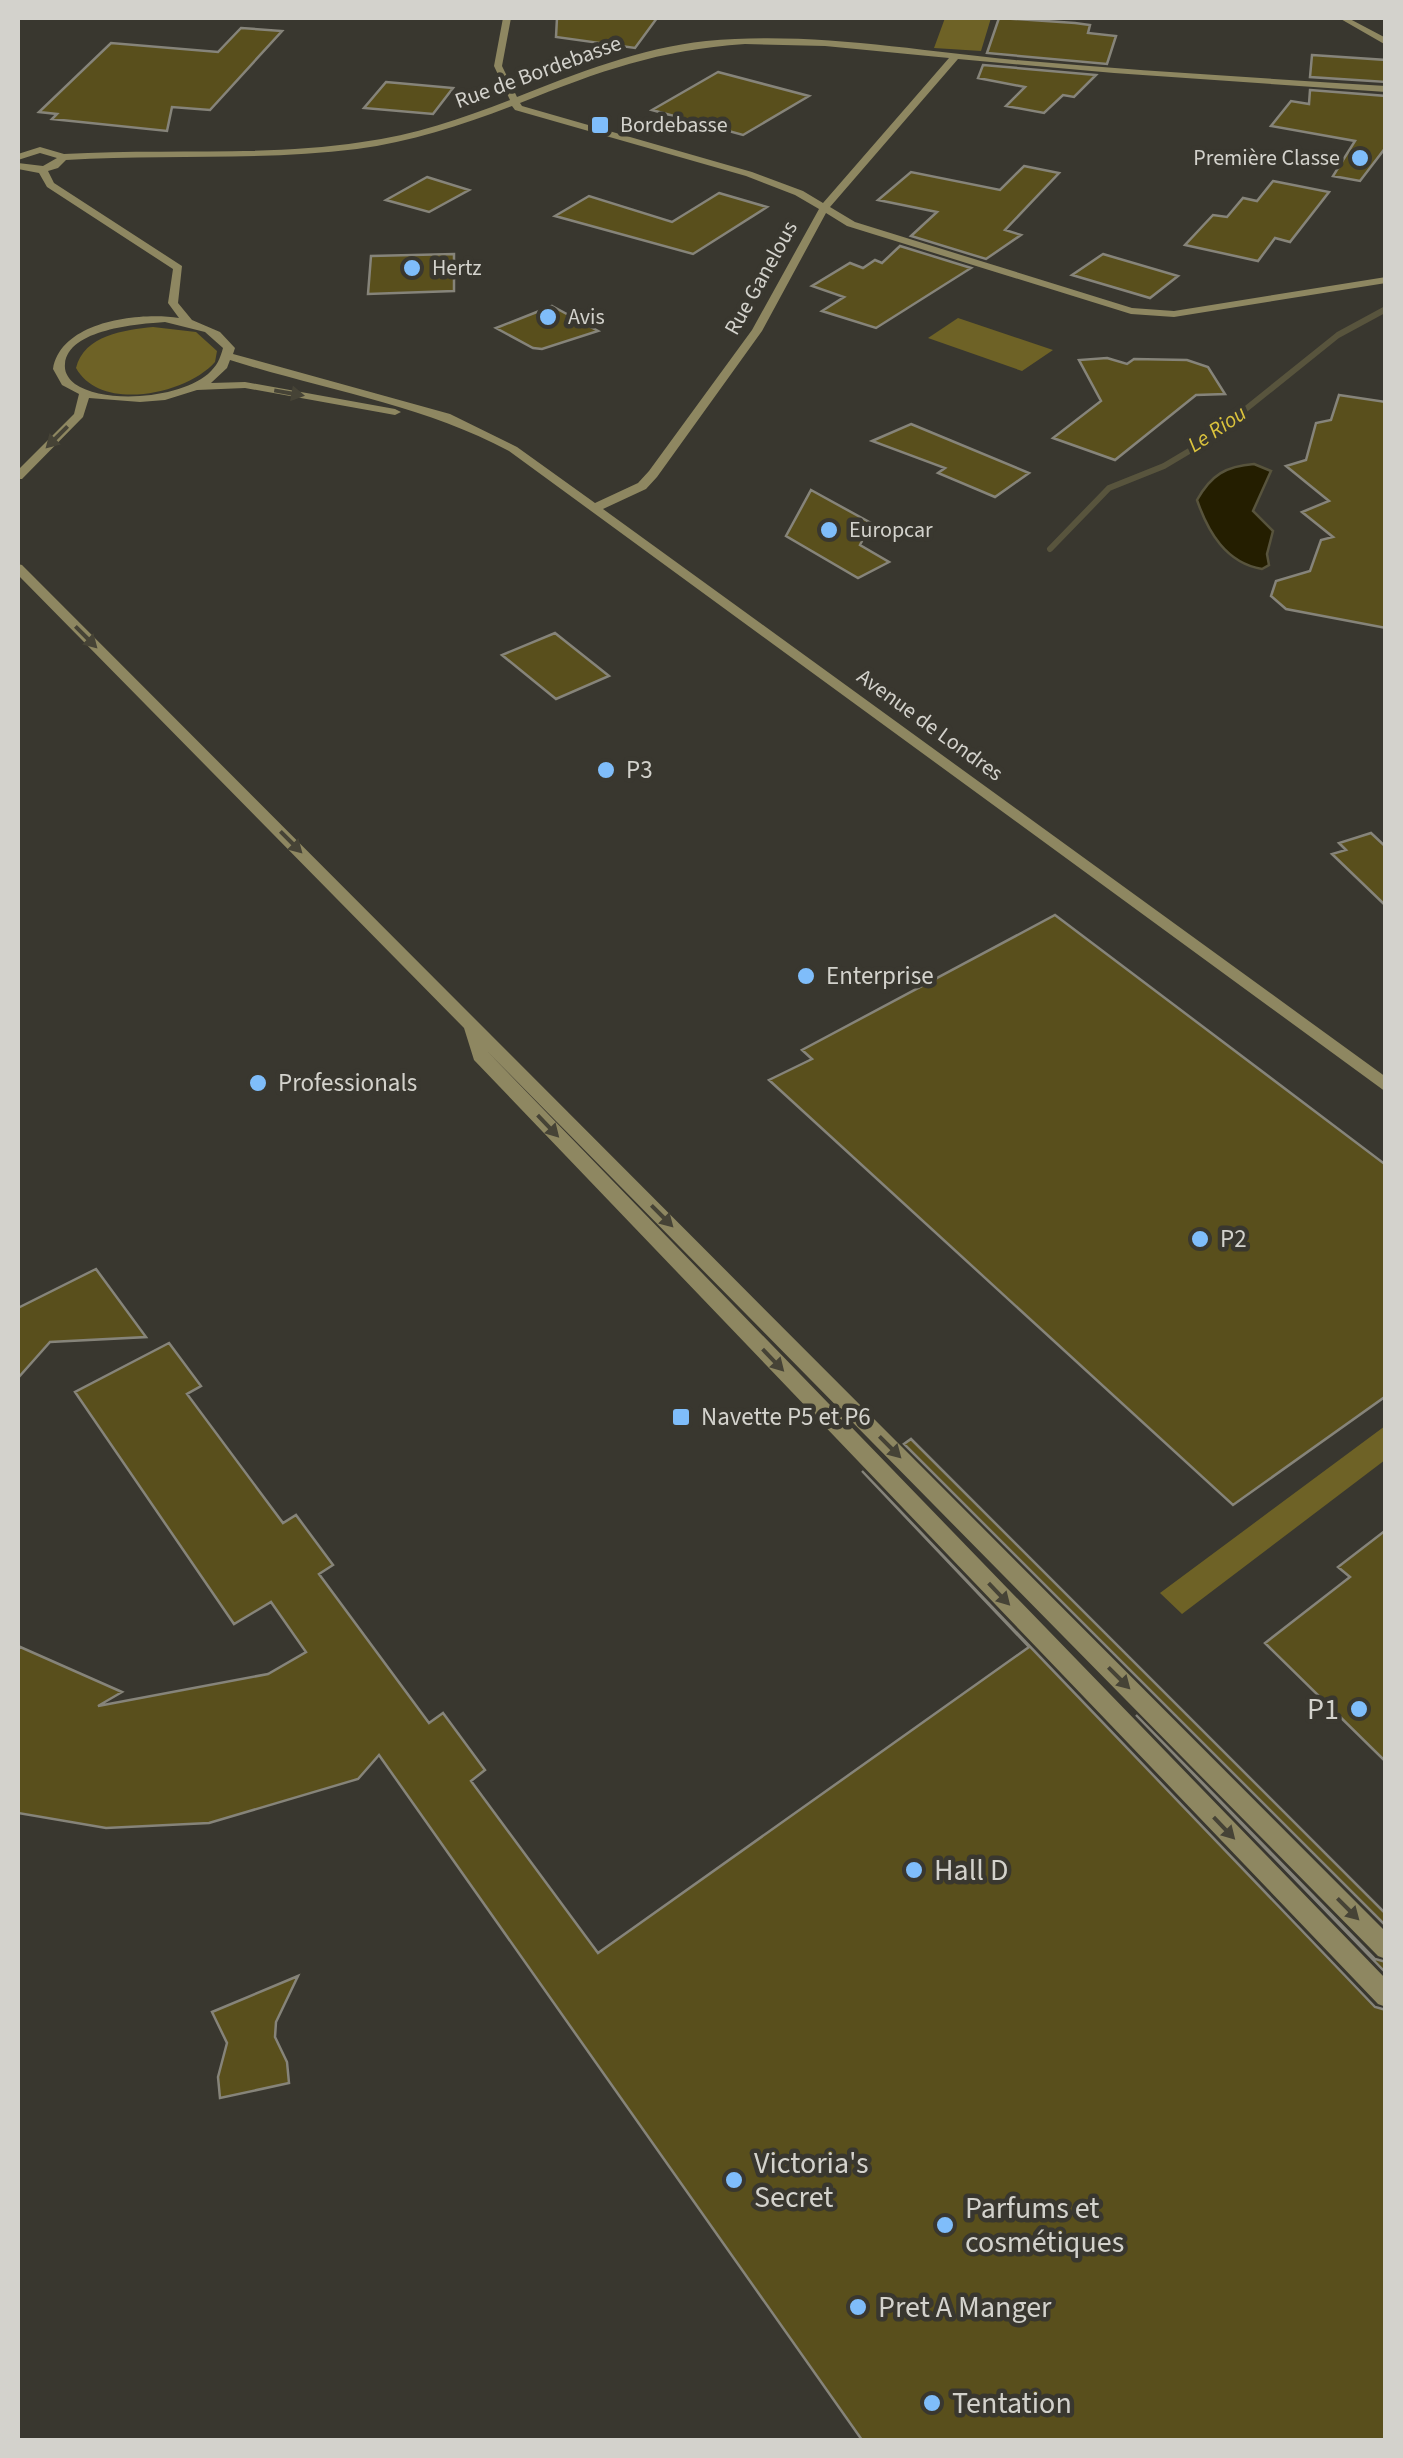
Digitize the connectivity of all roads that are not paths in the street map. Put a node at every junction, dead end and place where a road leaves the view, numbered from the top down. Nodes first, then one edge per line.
1 (507, 18) edge
2 (1343, 18) edge
3 (1386, 42) edge
4 (956, 56) junction
5 (1386, 90) edge
6 (516, 102) junction
7 (18, 148) edge
8 (40, 150) junction
9 (63, 157) junction
10 (18, 158) edge
11 (18, 166) edge
12 (42, 169) junction
13 (824, 208) junction
14 (1386, 280) edge
15 (174, 304) junction
16 (139, 320) junction
17 (188, 322) junction
18 (228, 356) junction
19 (193, 388) junction
20 (84, 392) junction
21 (438, 418) junction
22 (18, 476) edge
23 (594, 508) junction
24 (18, 568) edge
25 (470, 1022) junction
26 (1386, 1086) edge
27 (1386, 1948) edge
28 (1386, 1996) edge

1 - 6 street
2 - 3 street
4 - 5 street, Rue de Bordebasse
4 - 6 street, Rue de Bordebasse
4 - 13 street, Rue Ganelous
6 - 9 street, Rue de Bordebasse
6 - 13 street
7 - 8 street
8 - 9 street
8 - 10 street
9 - 12 street
11 - 12 street
12 - 15 street
13 - 14 street
13 - 23 street, Rue Ganelous
15 - 16 street
15 - 17 street
16 - 17 street
16 - 20 street
17 - 18 street
18 - 19 street
18 - 21 street, Avenue de Londres
19 - 20 street, Avenue de Londres
19 -> 21 street, Avenue de Londres
20 -> 22 street
21 - 23 street, Avenue de Londres
23 - 26 street, Avenue de Londres
24 -> 25 street
25 -> 27 street
25 -> 28 street

